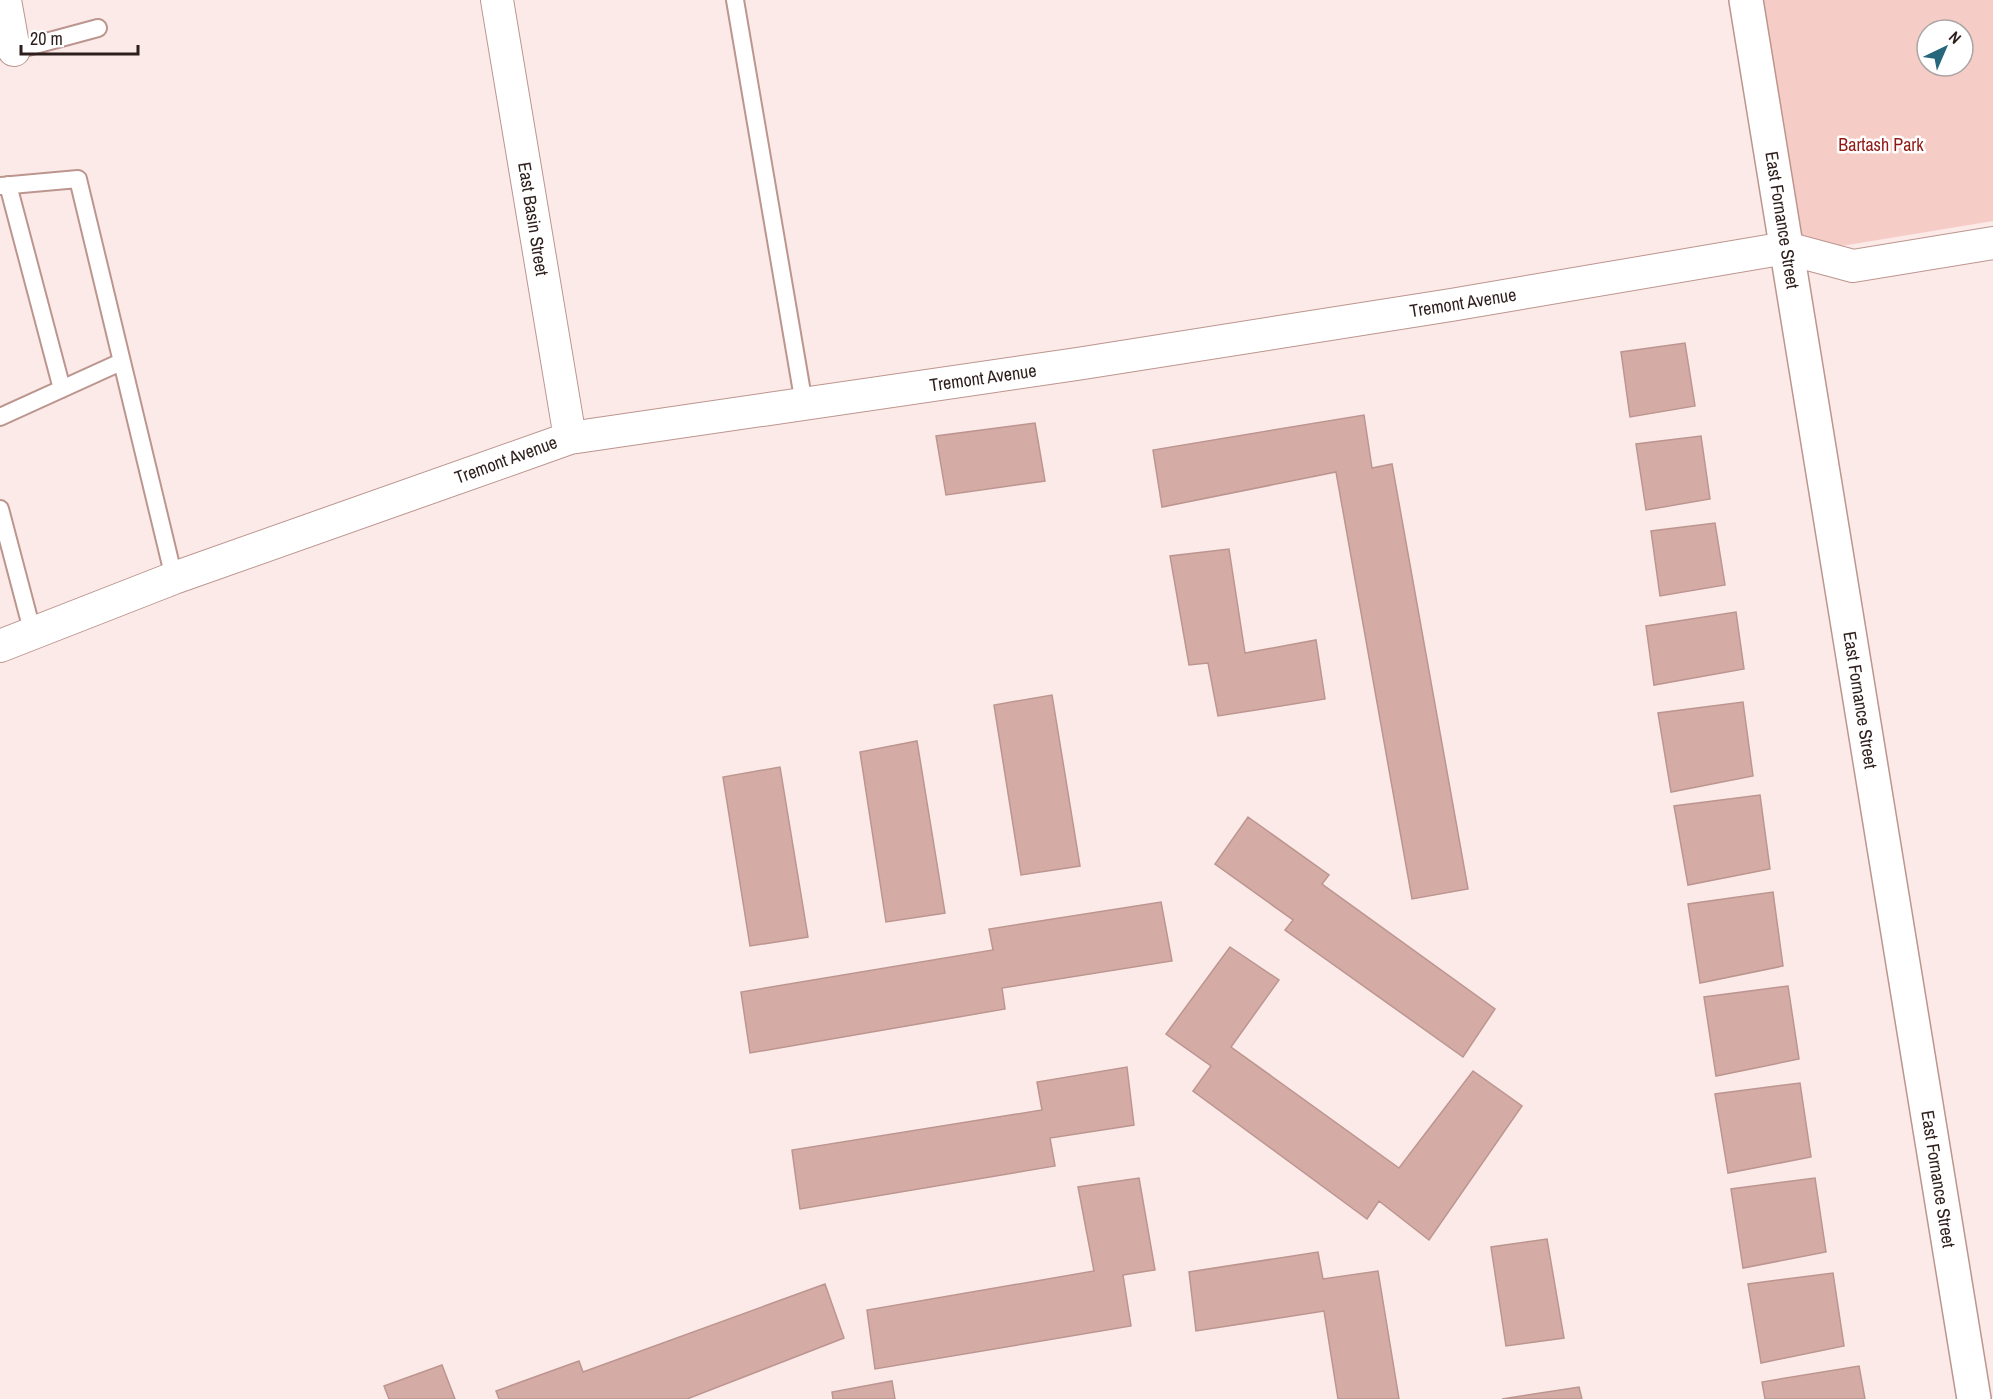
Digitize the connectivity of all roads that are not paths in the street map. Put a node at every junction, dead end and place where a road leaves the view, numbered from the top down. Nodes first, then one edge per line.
1 (5, 0) edge
2 (497, 0) edge
3 (735, 0) edge
4 (1746, 0) edge
5 (98, 28) dead end
6 (7, 53) edge
7 (4, 185) edge
8 (1993, 243) edge
9 (1786, 248) junction
10 (122, 362) junction
11 (62, 389) junction
12 (804, 404) junction
13 (0, 417) edge
14 (570, 438) junction
15 (0, 509) edge
16 (174, 578) junction
17 (33, 634) junction
18 (0, 646) edge
19 (1974, 1399) edge

1 - 6 street
2 - 14 street, East Basin Street
3 - 12 lane
4 - 9 street, East Fornance Street
5 - 6 lane
7 - 10 lane
7 - 11 lane
8 - 9 street, Tremont Avenue
9 - 12 street, Tremont Avenue
9 - 19 street, East Fornance Street
10 - 11 lane
10 - 16 lane
11 - 13 lane
12 - 14 street, Tremont Avenue
14 - 16 street, Tremont Avenue
15 - 17 lane
16 - 17 street, Tremont Avenue
17 - 18 street, Tremont Avenue

